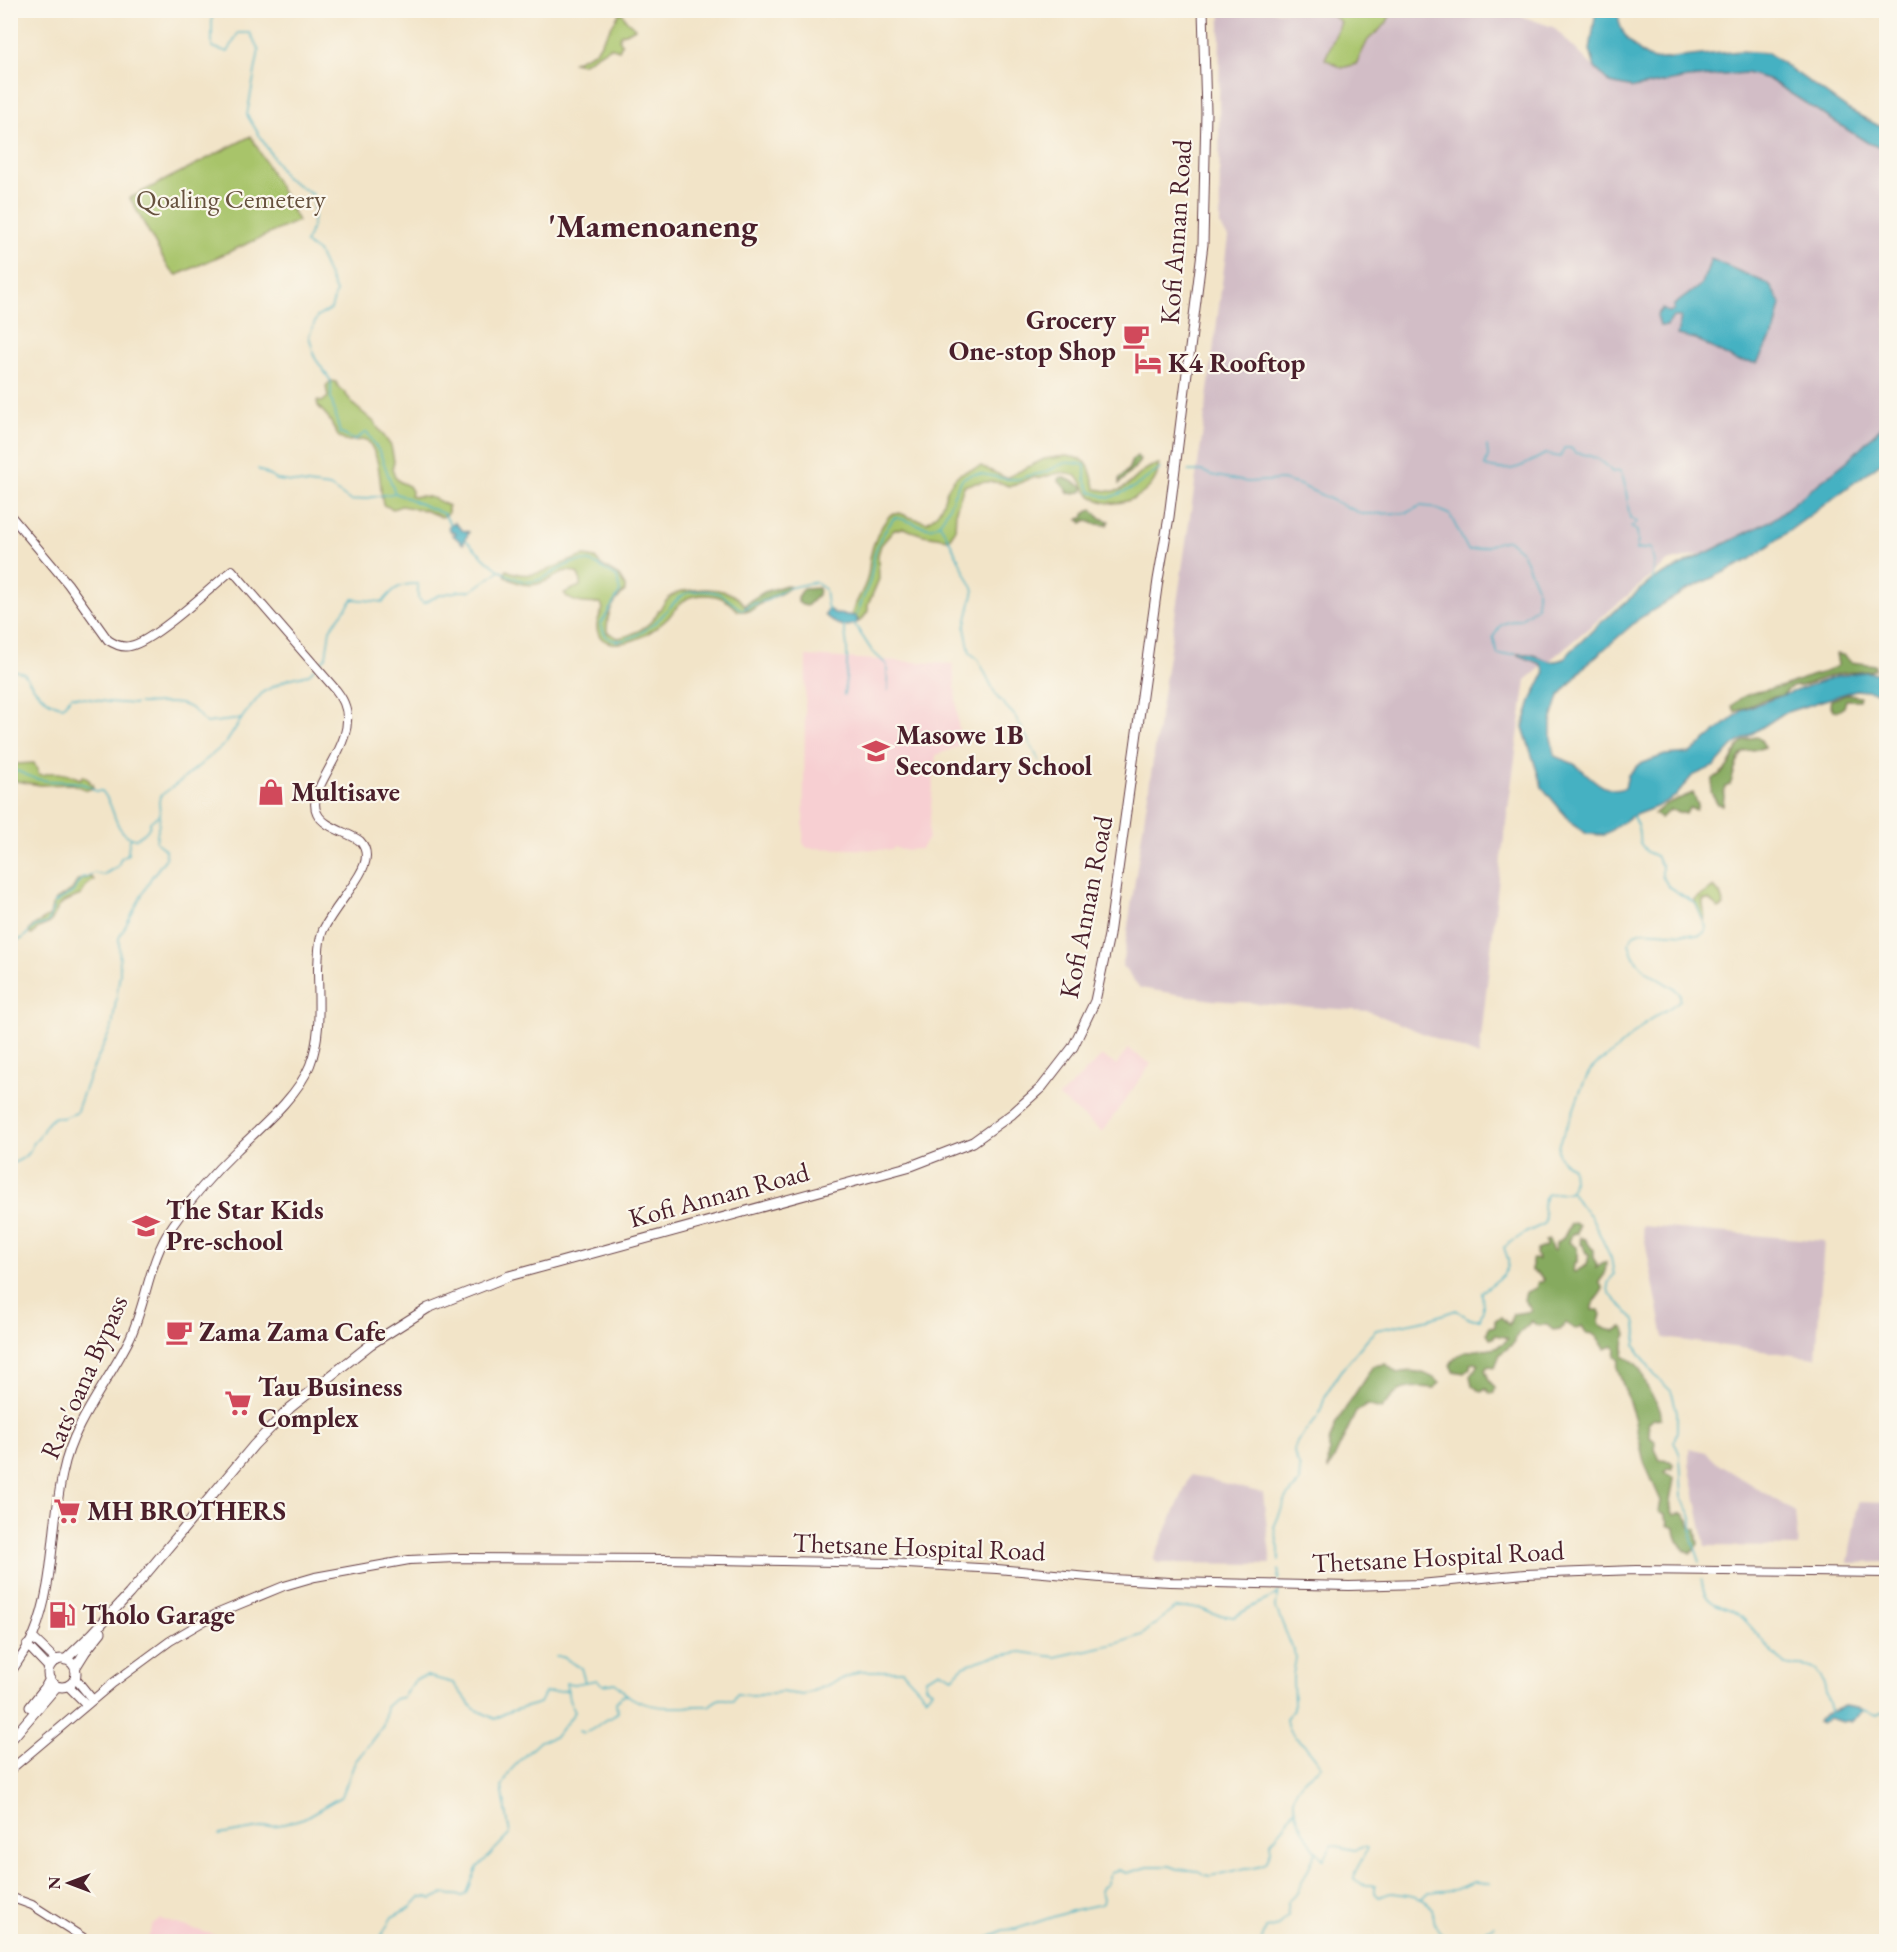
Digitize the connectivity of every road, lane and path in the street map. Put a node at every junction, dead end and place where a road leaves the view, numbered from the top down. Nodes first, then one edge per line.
1 (1203, 10) edge
2 (10, 515) edge
3 (1887, 1573) edge
4 (129, 1594) junction
5 (30, 1641) junction
6 (61, 1660) junction
7 (50, 1668) junction
8 (75, 1668) junction
9 (10, 1674) edge
10 (75, 1678) junction
11 (50, 1679) junction
12 (57, 1686) junction
13 (68, 1686) junction
14 (89, 1702) junction
15 (10, 1733) edge
16 (10, 1741) edge
17 (10, 1770) edge
18 (10, 1897) edge
19 (90, 1941) edge

1 - 4 main road, Kofi Annan Road
2 - 5 street, Rats'oana Bypass
3 - 14 main road, Thetsane Hospital Road
4 - 6 main road, Kofi Annan Road
4 - 8 main road, Kofi Annan Road
5 - 6 street
5 - 7 street
5 - 9 street
6 - 7 main road
6 - 8 main road
7 - 11 main road
8 - 10 main road
10 - 13 main road
10 - 14 main road
11 - 12 main road
11 - 15 main road
12 - 13 main road
12 - 16 main road
13 - 14 main road
14 - 17 main road, Thetsane Hospital Road
18 - 19 street

